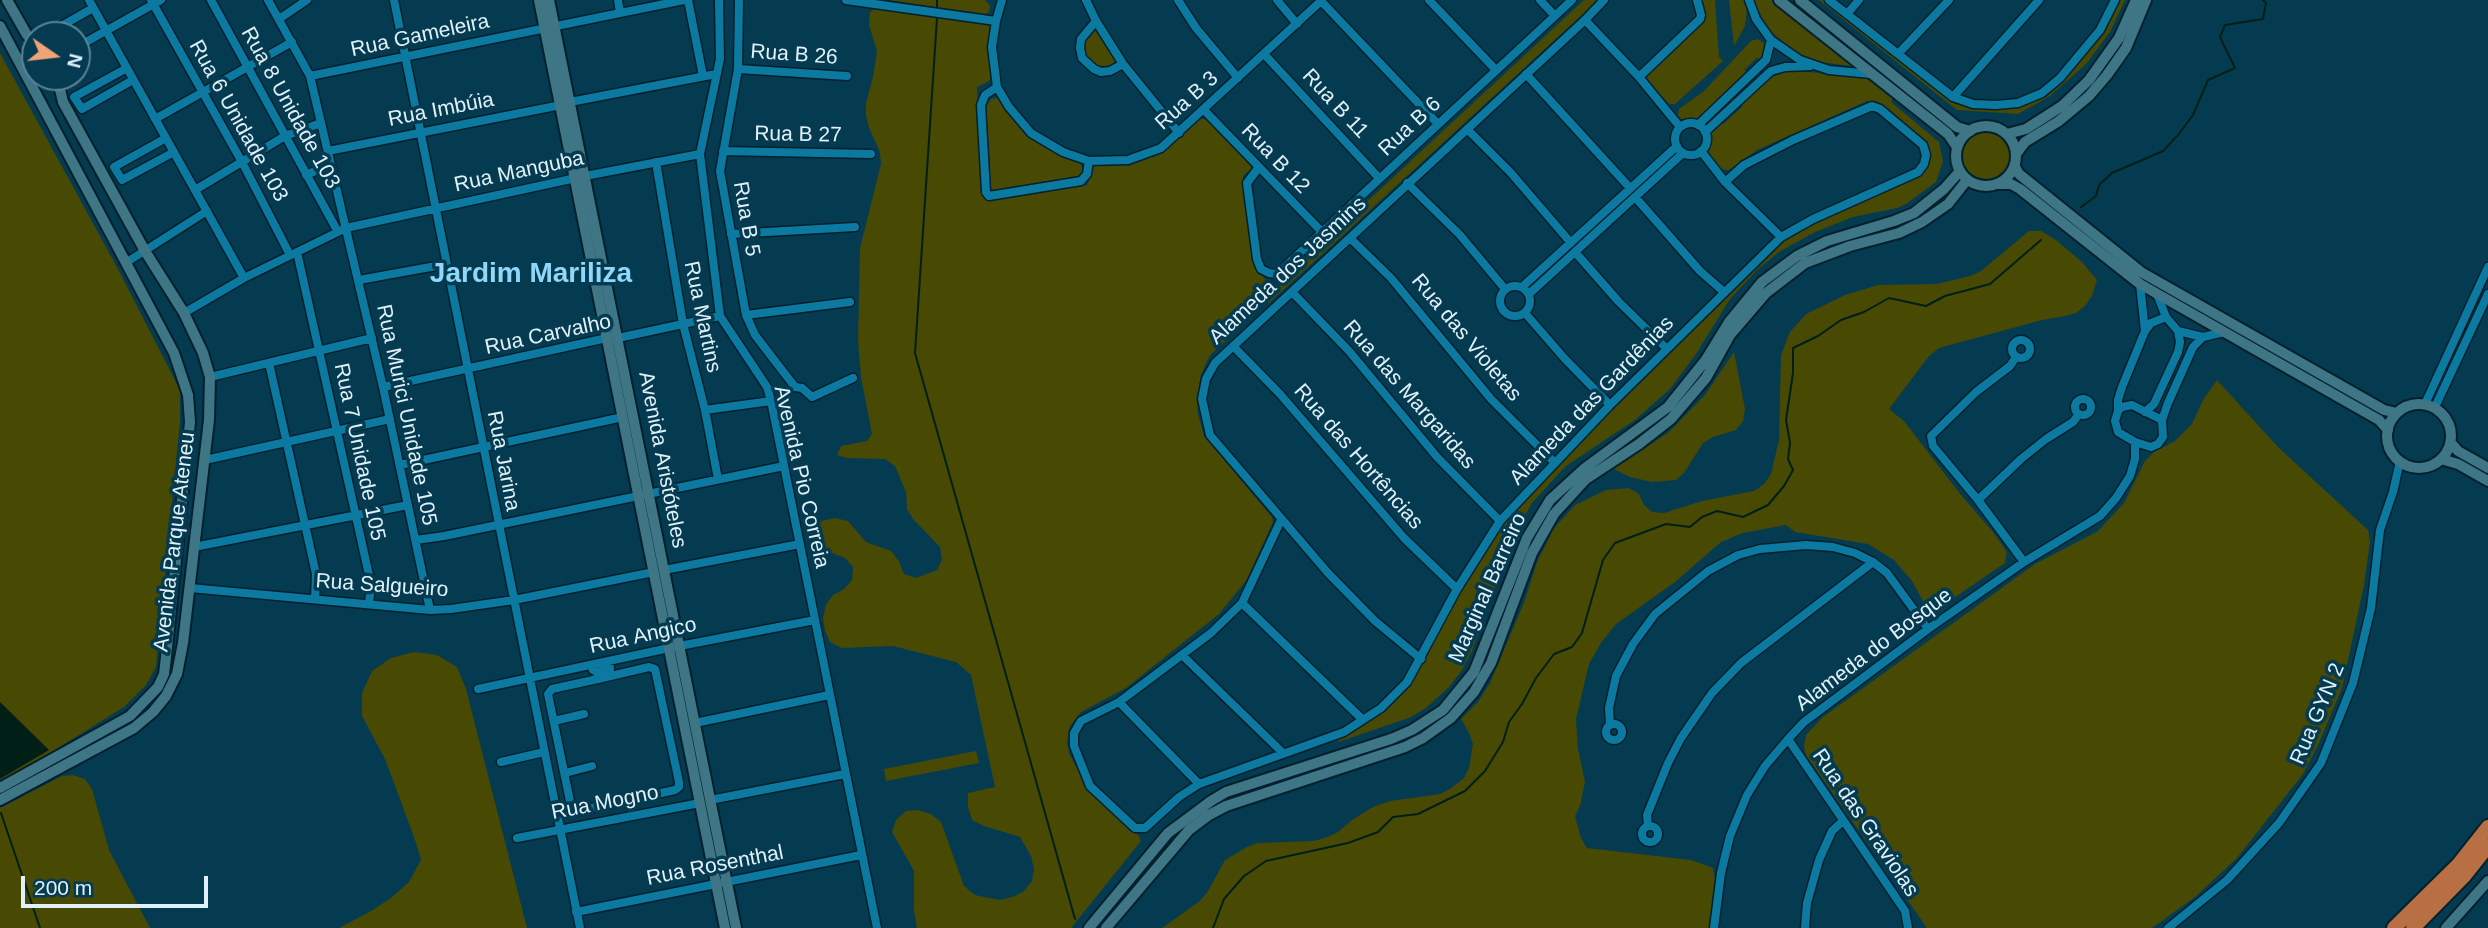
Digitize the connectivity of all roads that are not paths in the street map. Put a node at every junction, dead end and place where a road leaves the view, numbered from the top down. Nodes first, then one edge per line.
1 (7, 0) edge
2 (211, 0) edge
3 (268, 0) edge
4 (307, 0) edge
5 (394, 0) edge
6 (539, 0) edge
7 (549, 0) edge
8 (618, 0) edge
9 (686, 0) edge
10 (719, 0) edge
11 (738, 0) edge
12 (846, 0) edge
13 (1002, 0) edge
14 (1086, 0) edge
15 (1178, 0) edge
16 (1277, 0) edge
17 (1429, 0) edge
18 (1540, 0) edge
19 (1572, 0) edge
20 (1604, 0) edge
21 (1697, 0) edge
22 (1749, 0) edge
23 (1779, 0) edge
24 (1800, 0) edge
25 (1829, 0) edge
26 (1859, 0) edge
27 (1949, 0) edge
28 (2039, 0) edge
29 (2115, 0) edge
30 (2136, 0) edge
31 (2146, 0) edge
32 (155, 1) edge
33 (1321, 1) edge
34 (91, 4) edge
35 (620, 13) junction
36 (1847, 13) junction
37 (1555, 16) junction
38 (279, 19) junction
39 (1585, 20) junction
40 (66, 21) edge
41 (996, 21) junction
42 (1096, 21) junction
43 (21, 24) edge
44 (1297, 24) junction
45 (0, 26) edge
46 (550, 27) junction
47 (106, 30) junction
48 (91, 39) edge
49 (1771, 40) junction
50 (292, 42) junction
51 (1264, 54) junction
52 (1898, 54) junction
53 (21, 57) edge
54 (405, 58) junction
55 (1123, 64) junction
56 (1814, 67) junction
57 (127, 68) junction
58 (248, 68) junction
59 (738, 69) junction
60 (1496, 70) junction
61 (1526, 74) junction
62 (1872, 74) junction
63 (716, 75) junction
64 (310, 76) junction
65 (703, 76) junction
66 (847, 76) dead end
67 (1639, 77) junction
68 (1238, 78) junction
69 (1755, 78) junction
70 (134, 80) junction
71 (997, 87) junction
72 (41, 91) edge
73 (60, 91) edge
74 (202, 93) junction
75 (1953, 97) junction
76 (565, 104) junction
77 (1204, 110) junction
78 (155, 118) junction
79 (321, 123) junction
80 (1438, 124) junction
81 (1681, 127) junction
82 (1701, 128) junction
83 (1467, 129) junction
84 (1969, 131) junction
85 (420, 133) junction
86 (1179, 133) junction
87 (2007, 134) junction
88 (285, 136) junction
89 (166, 138) junction
90 (1958, 147) junction
91 (1680, 149) junction
92 (328, 151) junction
93 (723, 151) junction
94 (1701, 151) junction
95 (174, 152) junction
96 (700, 153) junction
97 (871, 154) dead end
98 (2016, 154) junction
99 (1089, 161) junction
100 (242, 162) junction
101 (656, 162) junction
102 (331, 163) junction
103 (1259, 167) junction
104 (2015, 167) junction
105 (306, 175) junction
106 (1963, 175) junction
107 (580, 177) junction
108 (1379, 178) junction
109 (1725, 182) junction
110 (1407, 183) junction
111 (1999, 184) junction
112 (1630, 188) junction
113 (195, 190) junction
114 (1635, 197) junction
115 (435, 208) junction
116 (207, 211) junction
117 (855, 227) dead end
118 (342, 230) junction
119 (1322, 232) junction
120 (731, 234) junction
121 (1781, 237) junction
122 (1350, 238) junction
123 (1570, 243) junction
124 (145, 251) junction
125 (1576, 252) junction
126 (294, 253) junction
127 (127, 262) junction
128 (447, 264) junction
129 (2487, 271) edge
130 (244, 278) junction
131 (359, 280) junction
132 (2140, 284) junction
133 (1505, 289) junction
134 (1526, 291) junction
135 (1292, 292) junction
136 (1724, 292) junction
137 (2157, 294) junction
138 (2488, 294) edge
139 (850, 302) dead end
140 (184, 313) junction
141 (1525, 313) junction
142 (746, 315) junction
143 (720, 316) junction
144 (2166, 317) junction
145 (682, 324) junction
146 (2145, 331) junction
147 (2178, 331) junction
148 (2224, 332) junction
149 (2203, 337) junction
150 (372, 338) junction
151 (612, 338) junction
152 (1234, 347) junction
153 (318, 349) junction
154 (1667, 349) junction
155 (2016, 357) dead end
156 (2173, 362) junction
157 (269, 363) junction
158 (2184, 367) junction
159 (468, 370) junction
160 (210, 377) junction
161 (853, 377) dead end
162 (383, 387) junction
163 (2122, 387) junction
164 (771, 401) junction
165 (1610, 405) junction
166 (2132, 405) junction
167 (2430, 406) junction
168 (705, 410) junction
169 (2118, 411) junction
170 (2145, 412) junction
171 (2397, 413) junction
172 (2079, 414) dead end
173 (623, 417) junction
174 (390, 419) junction
175 (2162, 420) junction
176 (2388, 430) junction
177 (337, 431) junction
178 (2135, 442) junction
179 (286, 443) junction
180 (2451, 443) junction
181 (2146, 446) junction
182 (483, 447) junction
183 (2135, 459) junction
184 (2441, 459) junction
185 (205, 460) junction
186 (2400, 461) junction
187 (1554, 462) junction
188 (400, 465) junction
189 (784, 466) junction
190 (2488, 468) edge
191 (718, 479) junction
192 (2488, 481) edge
193 (643, 494) junction
194 (1978, 500) junction
195 (408, 505) junction
196 (355, 515) junction
197 (1281, 520) junction
198 (1500, 521) junction
199 (498, 524) junction
200 (304, 525) junction
201 (416, 540) junction
202 (800, 544) junction
203 (194, 547) junction
204 (1873, 562) junction
205 (2024, 562) junction
206 (175, 567) junction
207 (659, 571) junction
208 (191, 573) junction
209 (190, 588) junction
210 (1457, 589) junction
211 (315, 599) junction
212 (514, 600) junction
213 (1242, 603) junction
214 (369, 604) junction
215 (170, 610) junction
216 (430, 610) junction
217 (186, 615) junction
218 (815, 620) junction
219 (1928, 629) junction
220 (674, 647) junction
221 (1182, 655) junction
222 (1421, 659) junction
223 (583, 666) junction
224 (610, 669) junction
225 (597, 676) junction
226 (528, 679) junction
227 (478, 689) dead end
228 (829, 695) junction
229 (1119, 702) junction
230 (584, 715) dead end
231 (1362, 719) junction
232 (554, 722) junction
233 (695, 723) junction
234 (1610, 725) dead end
235 (1788, 739) junction
236 (544, 752) junction
237 (1283, 752) junction
238 (501, 762) dead end
239 (592, 766) dead end
240 (565, 773) junction
241 (845, 774) junction
242 (1199, 784) junction
243 (4, 789) edge
244 (0, 800) edge
245 (705, 801) junction
246 (1843, 821) junction
247 (1648, 826) dead end
248 (2488, 827) edge
249 (560, 829) junction
250 (517, 838) dead end
251 (2488, 846) edge
252 (861, 855) junction
253 (2488, 881) edge
254 (721, 883) junction
255 (576, 912) junction
256 (580, 928) edge
257 (724, 928) edge
258 (736, 928) edge
259 (877, 928) edge
260 (1089, 928) edge
261 (1106, 928) edge
262 (1714, 928) edge
263 (1805, 928) edge
264 (1908, 928) edge
265 (2168, 928) edge
266 (2394, 928) edge
267 (2413, 928) edge
268 (2445, 928) edge

1 - 43 street
2 - 58 street, Rua 8 Unidade 103
3 - 38 street
4 - 38 street
5 - 54 street, Rua Jarina
6 - 46 street, Avenida Aristóteles
7 - 46 street, Avenida Aristóteles
8 - 35 street
9 - 35 street, Rua Gameleira
9 - 65 street
10 - 63 street, Avenida Pio Correia
11 - 59 street, Rua B 5
12 - 41 street
13 - 41 street, Rua B 3
14 - 42 street
15 - 68 street
16 - 44 street
17 - 60 street
18 - 37 street
19 - 37 street, Rua B 6
20 - 39 street, Alameda dos Jasmins
21 - 67 street
22 - 49 street
23 - 62 street
24 - 84 street
25 - 36 street
26 - 36 street
27 - 52 street
28 - 75 street
29 - 75 street
30 - 87 street
31 - 98 street
32 - 47 street
32 - 74 street, Rua 6 Unidade 103
33 - 44 street, Rua B 3
33 - 80 street
34 - 40 street
34 - 47 street
35 - 46 street, Rua Gameleira
36 - 52 street
37 - 60 street, Rua B 6
38 - 50 street
39 - 61 street, Alameda dos Jasmins
39 - 67 street
41 - 71 street, Rua B 3
42 - 55 street
42 - 55 street
44 - 51 street, Rua B 3
45 - 53 street, Avenida Parque Ateneu
46 - 54 street, Rua Gameleira
46 - 76 street, Avenida Aristóteles
47 - 48 street
47 - 57 street
49 - 56 street
49 - 69 street
50 - 58 street
50 - 64 street
51 - 68 street, Rua B 3
51 - 108 street, Rua B 11
52 - 75 street
54 - 64 street, Rua Gameleira
54 - 85 street, Rua Jarina
55 - 86 street
56 - 62 street
56 - 69 street
57 - 70 street
57 - 70 street
58 - 74 street
58 - 88 street, Rua 8 Unidade 103
59 - 66 street, Rua B 26
59 - 93 street, Rua B 5
60 - 80 street, Rua B 6
61 - 83 street, Alameda dos Jasmins
61 - 112 street
62 - 90 street
63 - 65 street, Rua Imbúia
63 - 96 street, Avenida Pio Correia
64 - 79 street
65 - 76 street, Rua Imbúia
67 - 81 street
68 - 77 street, Rua B 3
69 - 82 street
70 - 78 street
71 - 99 street, Rua B 3
71 - 99 street
72 - 127 street, Avenida Parque Ateneu
73 - 124 street, Avenida Parque Ateneu
74 - 78 street
74 - 100 street, Rua 6 Unidade 103
76 - 85 street, Rua Imbúia
76 - 107 street, Avenida Aristóteles
77 - 86 street, Rua B 3
77 - 103 street, Rua B 12
78 - 89 street
79 - 88 street
79 - 92 street
80 - 108 street, Rua B 6
81 - 82 street
81 - 91 street
82 - 94 street
83 - 110 street, Alameda dos Jasmins
83 - 123 street
84 - 87 street
84 - 90 street
85 - 92 street, Rua Imbúia
85 - 115 street, Rua Jarina
86 - 99 street, Rua B 3
87 - 98 street
88 - 100 street
88 - 105 street, Rua 8 Unidade 103
89 - 95 street
89 - 95 street
90 - 106 street
91 - 94 street
91 - 112 street
91 - 114 street
92 - 102 street
93 - 97 street, Rua B 27
93 - 120 street, Rua B 5
94 - 109 street
95 - 113 street
96 - 101 street, Rua Manguba
96 - 143 street, Avenida Pio Correia
98 - 104 street
100 - 113 street
100 - 126 street, Rua 6 Unidade 103
101 - 107 street, Rua Manguba
101 - 145 street, Rua Martins
102 - 105 street
102 - 118 street
103 - 119 street, Rua B 12
103 - 119 street, Rua B 6
104 - 111 street
104 - 171 street
105 - 118 street, Rua 8 Unidade 103
106 - 111 street
106 - 260 street, Marginal Barreiro
106 - 261 street, Marginal Barreiro
107 - 115 street, Rua Manguba
107 - 151 street, Avenida Aristóteles
108 - 119 street, Rua B 6
109 - 121 street
109 - 121 street, Alameda das Gardênias
110 - 122 street, Alameda dos Jasmins
110 - 133 street
111 - 132 street
112 - 123 street
113 - 116 street
114 - 125 street
114 - 136 street
115 - 118 street, Rua Manguba
115 - 128 street, Rua Jarina
116 - 124 street
116 - 130 street
117 - 120 street
118 - 126 street, Rua Manguba
118 - 131 street, Rua Murici Unidade 105
120 - 142 street, Rua B 5
121 - 136 street, Alameda das Gardênias
122 - 135 street, Alameda dos Jasmins
122 - 187 street, Rua das Violetas
123 - 134 street
124 - 127 street
124 - 140 street, Avenida Parque Ateneu
125 - 134 street
125 - 154 street
126 - 130 street, Rua Manguba
126 - 153 street, Rua 6 Unidade 103
127 - 206 street, Avenida Parque Ateneu
128 - 131 street
128 - 159 street, Rua Jarina
129 - 167 street
130 - 140 street, Rua Manguba
131 - 150 street, Rua Murici Unidade 105
132 - 137 street
132 - 146 street
133 - 134 street
133 - 141 street
134 - 141 street
135 - 152 street, Alameda dos Jasmins
135 - 198 street, Rua das Margaridas
136 - 154 street, Alameda das Gardênias
137 - 144 street
137 - 148 street
138 - 167 street
139 - 142 street
140 - 160 street, Avenida Parque Ateneu
141 - 165 street
142 - 161 street, Rua B 5
143 - 145 street, Rua Carvalho
143 - 164 street, Avenida Pio Correia
144 - 146 street
144 - 147 street
145 - 151 street, Rua Carvalho
145 - 168 street, Rua Martins
146 - 163 street
147 - 149 street
147 - 156 street
148 - 149 street
148 - 176 street
149 - 158 street
150 - 153 street
150 - 162 street, Rua Murici Unidade 105
151 - 159 street, Rua Carvalho
151 - 173 street, Avenida Aristóteles
151 - 193 street, Avenida Aristóteles
152 - 197 street, Alameda dos Jasmins
152 - 210 street, Rua das Hortências
153 - 157 street
153 - 177 street, Rua 7 Unidade 105
154 - 165 street, Alameda das Gardênias
155 - 194 street
156 - 158 street
156 - 170 street
157 - 160 street
157 - 179 street
158 - 175 street
159 - 162 street, Rua Carvalho
159 - 182 street, Rua Jarina
160 - 185 street, Avenida Parque Ateneu
162 - 174 street, Rua Murici Unidade 105
163 - 166 street
163 - 169 street
164 - 168 street
164 - 189 street, Avenida Pio Correia
165 - 187 street, Alameda das Gardênias
166 - 169 street
166 - 170 street
167 - 171 street
167 - 180 street
168 - 191 street, Rua Martins
169 - 178 street
170 - 175 street
171 - 176 street
172 - 194 street
173 - 182 street
173 - 193 street, Avenida Aristóteles
174 - 177 street
174 - 188 street, Rua Murici Unidade 105
175 - 181 street
176 - 186 street
177 - 179 street
177 - 196 street, Rua 7 Unidade 105
178 - 181 street
178 - 183 street, Alameda do Bosque
179 - 185 street
179 - 200 street
180 - 184 street
180 - 190 street
181 - 183 street, Alameda do Bosque
182 - 188 street
182 - 199 street, Rua Jarina
183 - 205 street, Alameda do Bosque
184 - 186 street
184 - 192 street
185 - 203 street, Avenida Parque Ateneu
186 - 265 street, Rua GYN 2
187 - 198 street, Alameda das Gardênias
188 - 195 street, Rua Murici Unidade 105
189 - 191 street
189 - 202 street, Avenida Pio Correia
191 - 193 street
193 - 199 street
193 - 207 street, Avenida Aristóteles
194 - 205 street
195 - 196 street
195 - 201 street, Rua Murici Unidade 105
196 - 200 street
196 - 214 street, Rua 7 Unidade 105
197 - 213 street
197 - 222 street, Alameda dos Jasmins
198 - 210 street, Alameda das Gardênias
199 - 201 street
199 - 212 street, Rua Jarina
200 - 203 street
200 - 211 street
201 - 216 street, Rua Murici Unidade 105
202 - 207 street, Rua Salgueiro
202 - 218 street, Avenida Pio Correia
203 - 208 street, Avenida Parque Ateneu
204 - 219 street
204 - 234 street
204 - 247 street
205 - 219 street, Alameda do Bosque
206 - 208 street
206 - 215 street, Avenida Parque Ateneu
207 - 212 street, Rua Salgueiro
207 - 220 street, Avenida Aristóteles
208 - 209 street, Avenida Parque Ateneu
209 - 211 street, Rua Salgueiro
209 - 217 street, Avenida Parque Ateneu
210 - 222 street, Alameda das Gardênias
211 - 214 street, Rua Salgueiro
212 - 216 street, Rua Salgueiro
212 - 226 street, Rua Jarina
213 - 221 street
213 - 231 street
214 - 216 street, Rua Salgueiro
215 - 217 street
215 - 243 street, Avenida Parque Ateneu
217 - 243 street, Avenida Parque Ateneu
218 - 220 street, Rua Angico
218 - 228 street, Avenida Pio Correia
219 - 235 street, Alameda do Bosque
220 - 224 street, Rua Angico
220 - 233 street, Avenida Aristóteles
220 - 245 street, Avenida Aristóteles
221 - 229 street
221 - 237 street
222 - 231 street, Alameda das Gardênias
223 - 224 street, Rua Angico
223 - 225 street
223 - 226 street, Rua Angico
224 - 225 street
224 - 240 street
225 - 232 street
226 - 227 street, Rua Angico
226 - 236 street, Rua Jarina
228 - 233 street
228 - 241 street, Avenida Pio Correia
229 - 242 street
229 - 242 street, Alameda das Gardênias
230 - 232 street
231 - 237 street, Alameda das Gardênias
232 - 240 street
233 - 245 street, Avenida Aristóteles
235 - 246 street, Rua das Graviolas
235 - 262 street, Alameda do Bosque
236 - 238 street
236 - 249 street, Rua Jarina
237 - 242 street, Alameda das Gardênias
239 - 240 street
241 - 245 street, Rua Mogno
241 - 252 street, Avenida Pio Correia
243 - 244 street, Avenida Parque Ateneu
245 - 249 street, Rua Mogno
245 - 254 street, Avenida Aristóteles
246 - 263 street
246 - 264 street, Rua das Graviolas
248 - 266 highway
249 - 250 street, Rua Mogno
249 - 255 street, Rua Jarina
251 - 267 highway
252 - 254 street, Rua Rosenthal
252 - 259 street, Avenida Pio Correia
253 - 268 street
254 - 255 street, Rua Rosenthal
254 - 257 street, Avenida Aristóteles
254 - 258 street, Avenida Aristóteles
255 - 256 street, Rua Jarina

